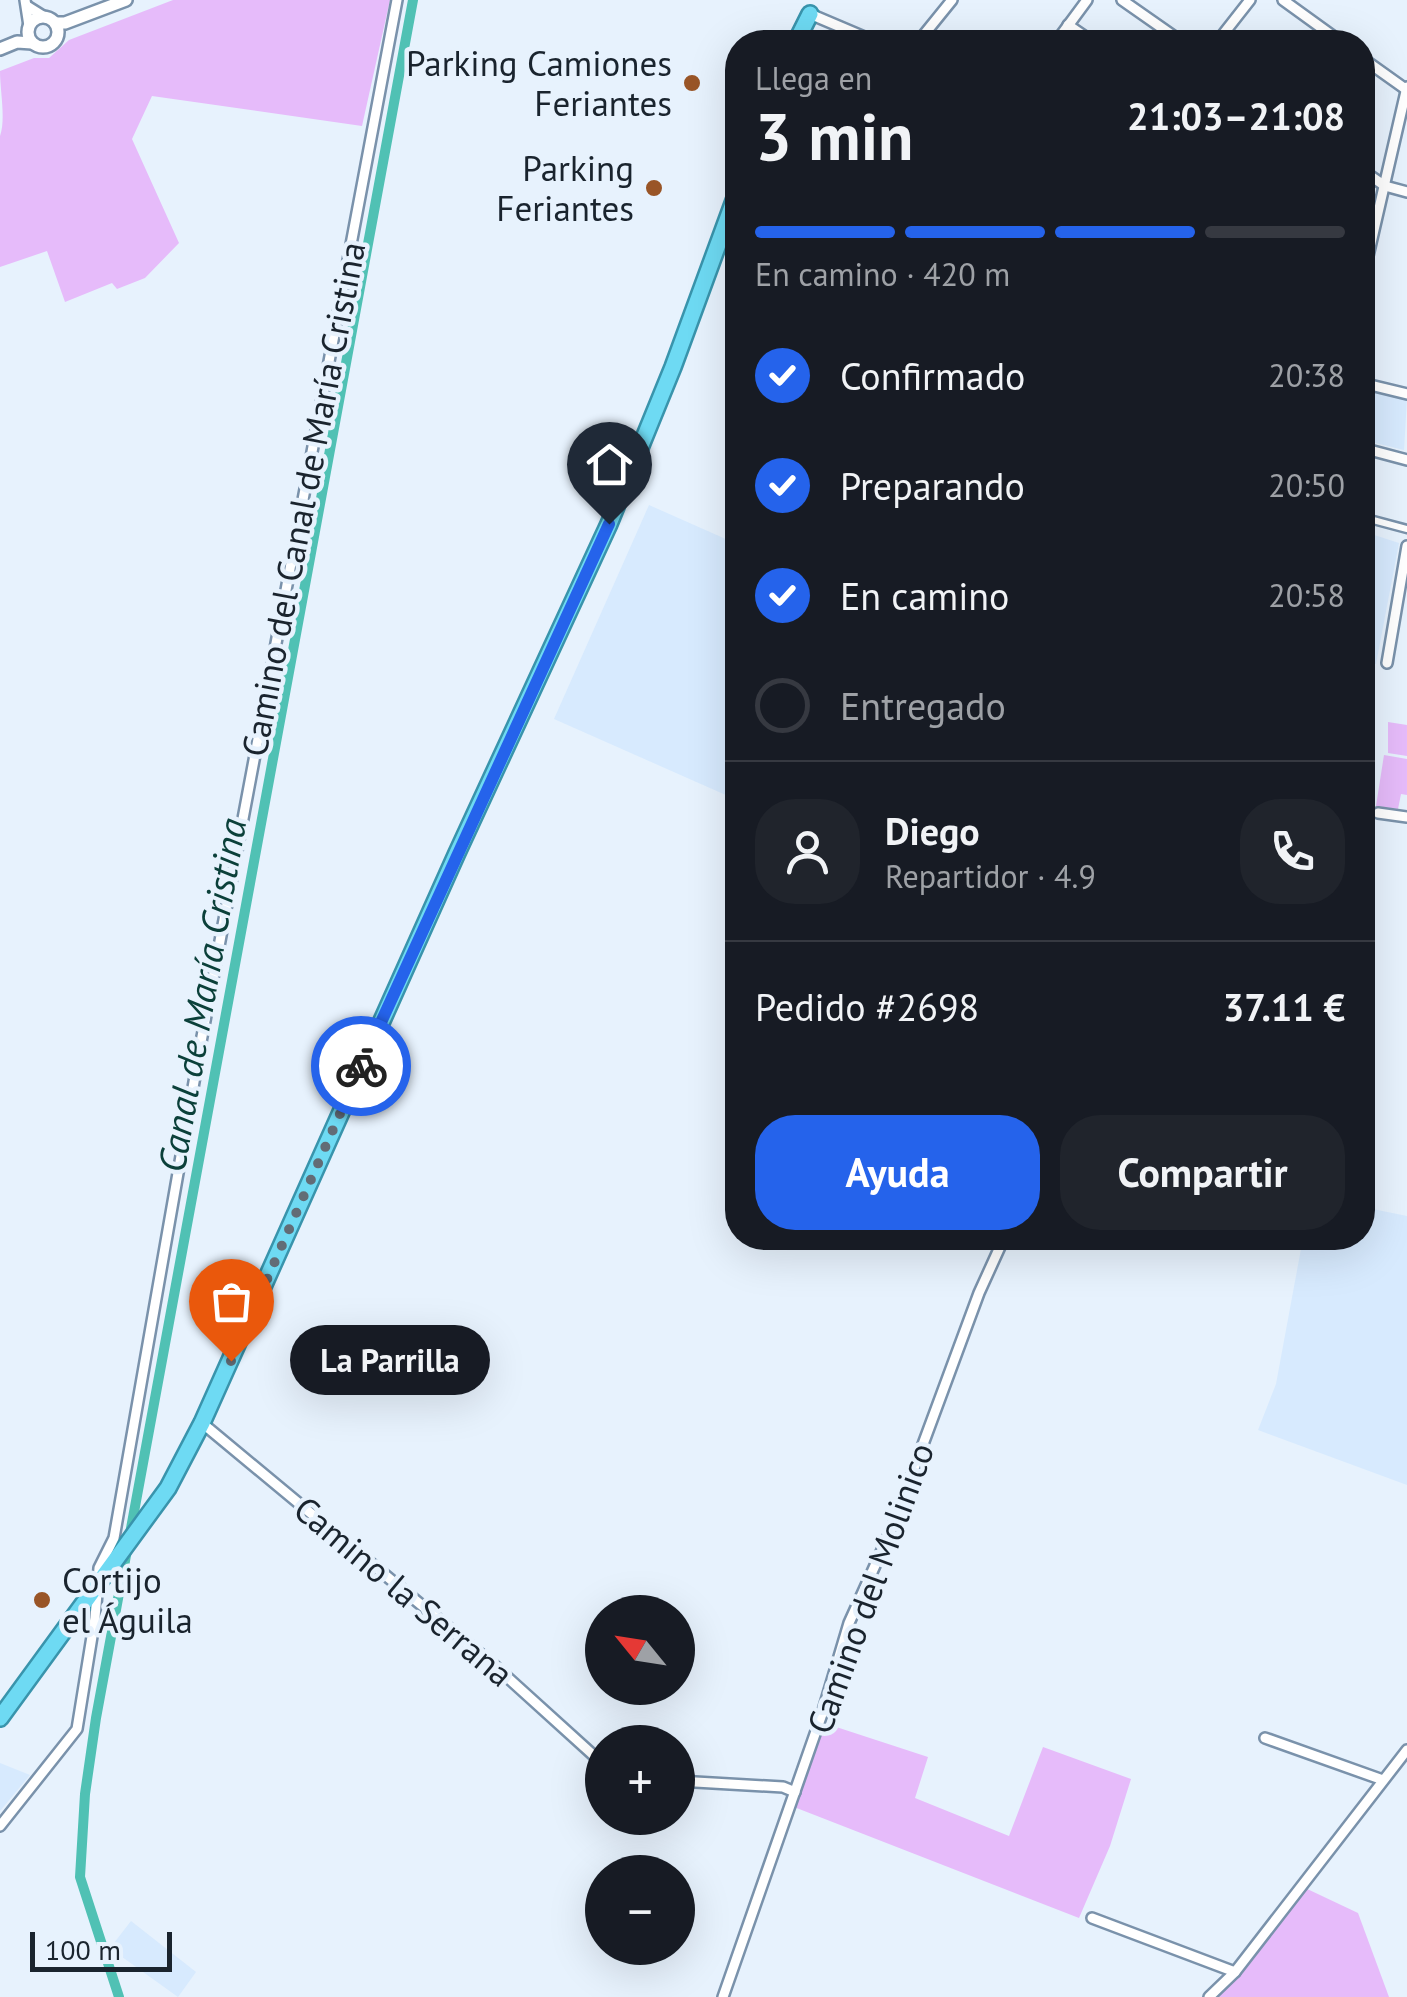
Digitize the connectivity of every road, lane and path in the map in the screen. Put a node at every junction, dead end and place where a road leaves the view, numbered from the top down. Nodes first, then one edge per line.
1 (126, 0) edge
2 (397, 0) edge
3 (952, 0) edge
4 (1088, 0) edge
5 (1122, 0) edge
6 (1250, 0) edge
7 (1282, 0) edge
8 (26, 3) edge
9 (810, 14) joint
10 (43, 16) junction
11 (60, 26) junction
12 (1068, 26) junction
13 (28, 28) junction
14 (802, 30) edge
15 (848, 30) edge
16 (928, 30) edge
17 (1065, 30) edge
18 (1074, 30) edge
19 (1165, 30) edge
20 (1226, 30) edge
21 (1325, 30) edge
22 (18, 42) junction
23 (32, 44) junction
24 (0, 49) edge
25 (1375, 67) edge
26 (1407, 89) edge
27 (1375, 179) edge
28 (1386, 186) junction
29 (1407, 192) edge
30 (1375, 223) edge
31 (725, 226) edge
32 (1375, 386) edge
33 (1407, 394) edge
34 (1375, 451) edge
35 (1407, 460) edge
36 (1375, 520) edge
37 (1407, 529) edge
38 (1407, 546) edge
39 (1387, 663) dead end
40 (1378, 812) dead end
41 (1407, 817) edge
42 (999, 1250) edge
43 (202, 1424) junction
44 (96, 1587) junction
45 (0, 1718) edge
46 (1265, 1738) dead end
47 (585, 1748) edge
48 (1407, 1750) edge
49 (1383, 1780) junction
50 (695, 1782) edge
51 (795, 1792) junction
52 (0, 1826) edge
53 (1092, 1918) dead end
54 (1234, 1972) junction
55 (723, 1997) edge
56 (1209, 1997) edge

1 - 11 street
2 - 44 street, Camino del Canal de María Cristina
3 - 16 street
4 - 12 street
5 - 19 street
6 - 20 street
7 - 21 street
8 - 10 street
8 - 13 street
9 - 14 highway
9 - 15 street
10 - 11 street
10 - 13 street
11 - 23 street
12 - 17 street
12 - 18 street
13 - 22 street
13 - 23 street
22 - 23 street
22 - 24 street
25 - 26 street
26 - 28 street
27 - 28 street
28 - 29 street
28 - 30 street
31 - 43 highway
32 - 33 street
34 - 35 street
36 - 37 street
38 - 39 street
40 - 41 street
42 - 51 street, Camino del Molinico
43 - 44 highway
43 - 47 street, Camino la Serrana
44 - 45 highway
44 - 52 street, Camino del Canal de María Cristina
46 - 49 street
48 - 49 street
49 - 54 street
50 - 51 street
51 - 55 street, Camino del Molinico
53 - 54 street
54 - 56 street

